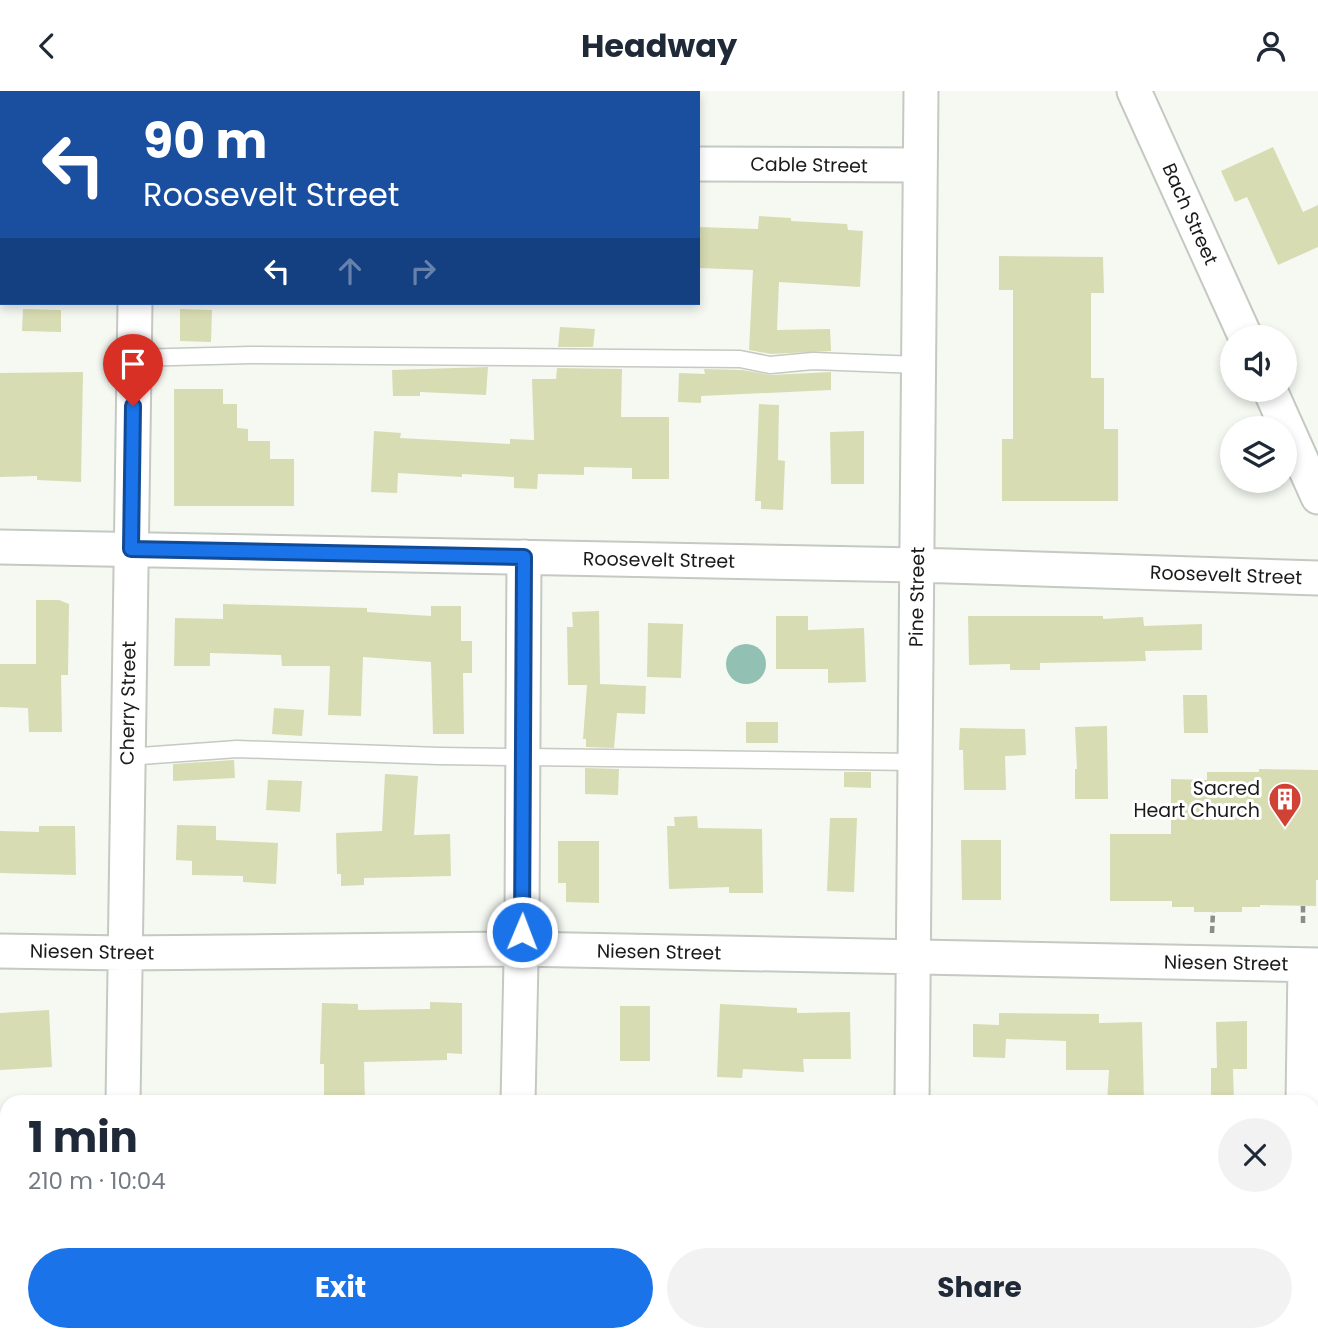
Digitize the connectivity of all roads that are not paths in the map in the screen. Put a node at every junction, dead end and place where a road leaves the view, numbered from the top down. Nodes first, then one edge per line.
1 (920, 91) edge
2 (1134, 91) edge
3 (700, 164) edge
4 (919, 165) junction
5 (135, 305) edge
6 (1240, 325) edge
7 (134, 358) junction
8 (919, 365) junction
9 (1275, 402) edge
10 (1318, 497) edge
11 (0, 547) edge
12 (131, 549) junction
13 (524, 557) junction
14 (917, 565) junction
15 (1318, 578) edge
16 (127, 757) junction
17 (522, 757) junction
18 (916, 762) junction
19 (522, 950) junction
20 (0, 951) edge
21 (124, 953) junction
22 (914, 956) junction
23 (1311, 965) edge
24 (123, 1095) edge
25 (518, 1095) edge
26 (912, 1095) edge
27 (1303, 1095) edge

1 - 4 street, Pine Street
2 - 6 street, Bach Street
3 - 4 street, Cable Street
4 - 8 street, Pine Street
5 - 7 street, Cherry Street
7 - 8 lane
7 - 12 street, Cherry Street
8 - 14 street, Pine Street
9 - 10 street
11 - 12 street, Roosevelt Street
12 - 13 street, Roosevelt Street
12 - 16 street, Cherry Street
13 - 14 street, Roosevelt Street
13 - 17 street
14 - 15 street, Roosevelt Street
14 - 18 street, Pine Street
16 - 17 lane
16 - 21 street, Cherry Street
17 - 18 lane
17 - 19 street
18 - 22 street, Pine Street
19 - 21 street, Niesen Street
19 - 22 street, Niesen Street
19 - 25 street
20 - 21 street, Niesen Street
21 - 24 street, Cherry Street
22 - 23 street, Niesen Street
22 - 26 street, Pine Street
23 - 27 street

